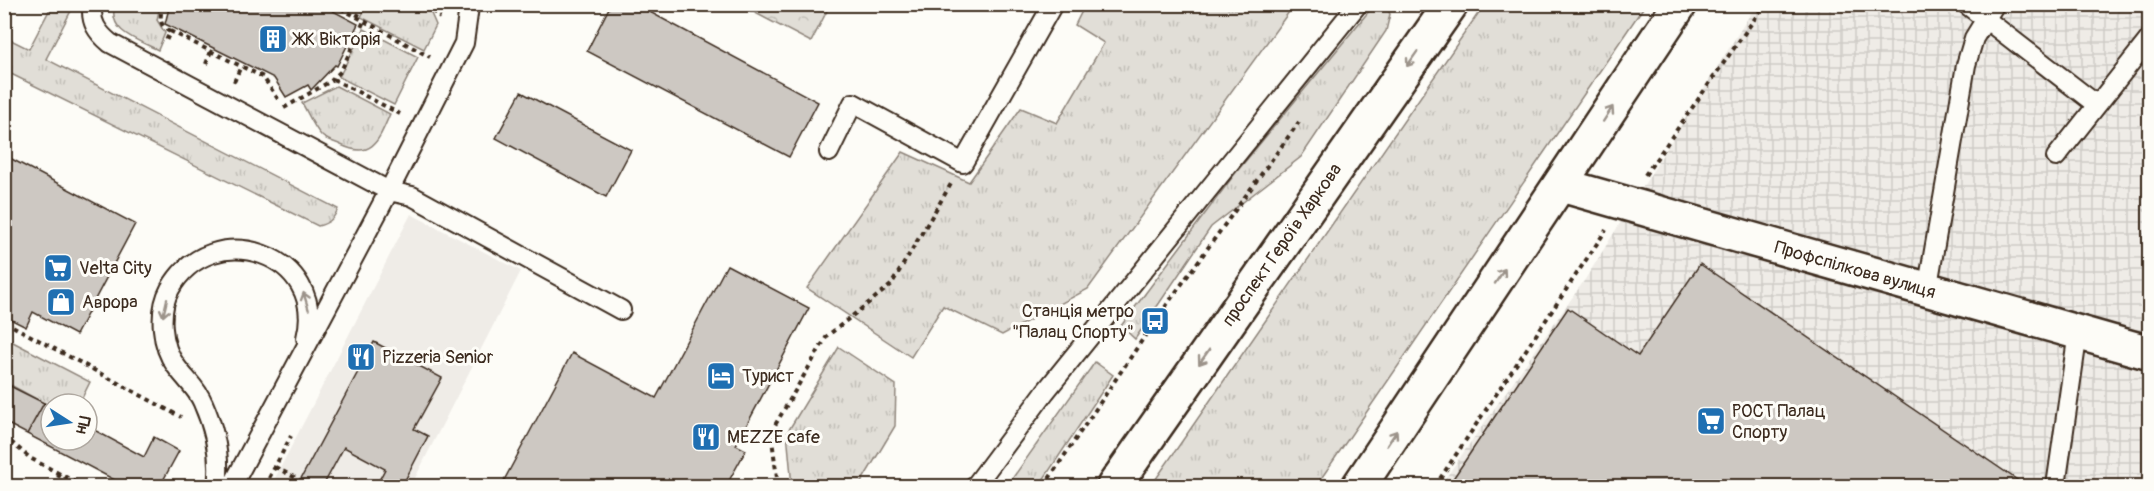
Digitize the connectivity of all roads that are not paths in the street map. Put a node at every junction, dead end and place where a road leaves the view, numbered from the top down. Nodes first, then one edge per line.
1 (93, 4) edge
2 (1053, 4) edge
3 (1358, 4) edge
4 (1680, 4) edge
5 (1965, 4) edge
6 (470, 5) edge
7 (1444, 7) edge
8 (1990, 12) edge
9 (2150, 38) edge
10 (2097, 105) junction
11 (829, 152) dead end
12 (2056, 157) dead end
13 (1561, 185) junction
14 (389, 191) junction
15 (1927, 291) junction
16 (621, 310) dead end
17 (2078, 332) junction
18 (2150, 353) edge
19 (301, 357) junction
20 (217, 486) edge
21 (232, 486) edge
22 (975, 486) edge
23 (1114, 486) edge
24 (1359, 486) edge
25 (2056, 486) edge

1 - 14 lane
2 - 11 lane
3 - 22 lane
13 -> 4 main road
5 - 8 lane
6 - 14 lane
7 -> 23 main road, проспект Героїв Харкова
8 - 10 lane
8 - 15 lane
9 - 10 lane
10 - 12 lane
13 - 15 main road, Профспілкова вулиця
24 -> 13 main road
14 - 16 lane
14 - 19 lane
15 - 17 main road, Профспілкова вулиця
17 - 18 main road, Профспілкова вулиця
17 - 25 lane
19 -> 20 lane
19 - 21 lane

